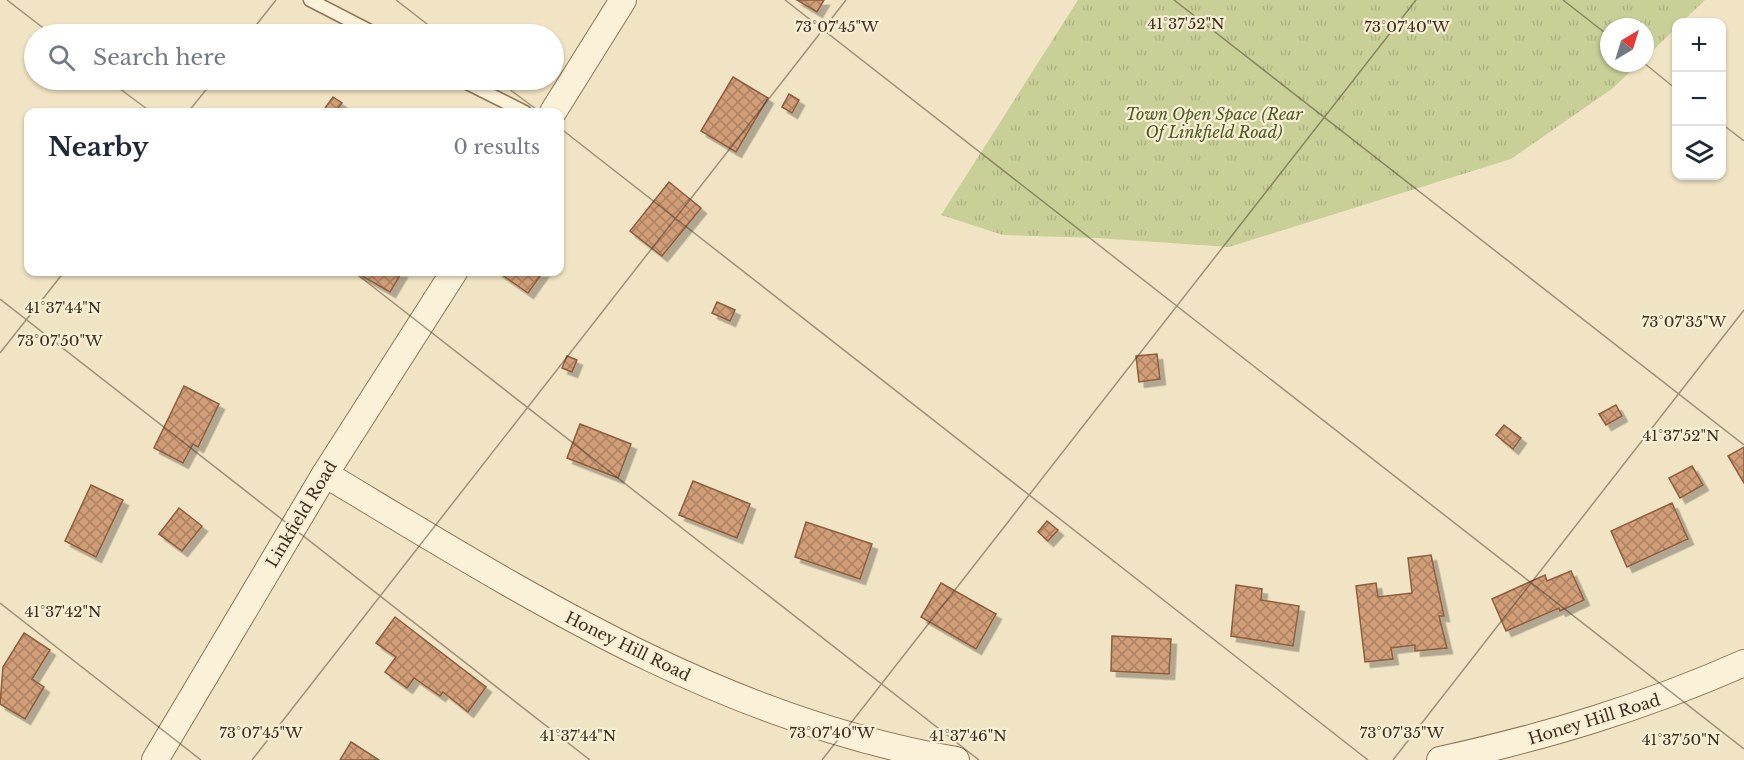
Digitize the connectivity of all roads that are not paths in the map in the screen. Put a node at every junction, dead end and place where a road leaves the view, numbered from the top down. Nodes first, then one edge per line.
1 (310, 0) edge
2 (623, 0) edge
3 (357, 24) edge
4 (481, 90) edge
5 (517, 108) edge
6 (556, 108) edge
7 (451, 276) edge
8 (325, 474) junction
9 (1744, 663) edge
10 (155, 760) edge
11 (956, 760) edge
12 (1440, 760) edge

1 - 3 lane
2 - 6 street
4 - 5 lane
7 - 8 street, Linkfield Road
8 - 10 street, Linkfield Road
8 - 11 street, Honey Hill Road
9 - 12 street, Honey Hill Road

